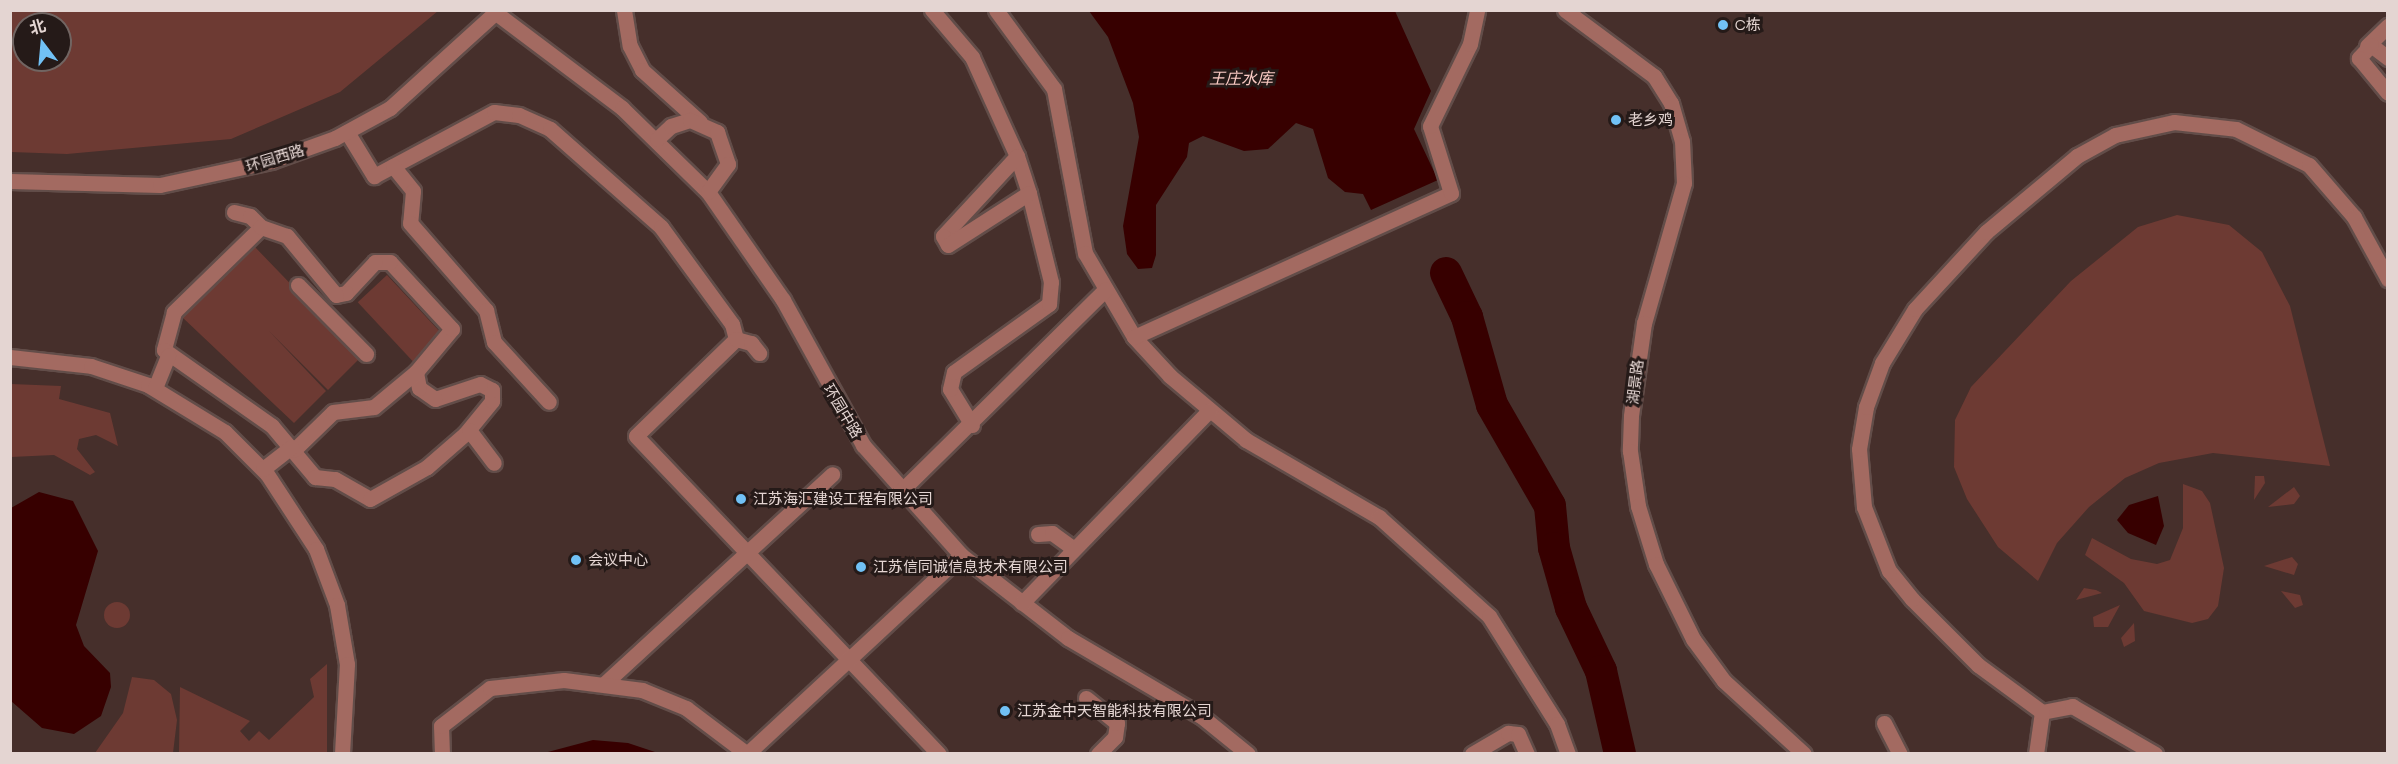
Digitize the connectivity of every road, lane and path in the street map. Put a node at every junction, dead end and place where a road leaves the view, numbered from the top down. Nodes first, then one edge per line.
1 (624, 10) edge
2 (932, 10) edge
3 (996, 10) edge
4 (1477, 10) edge
5 (1565, 10) edge
6 (497, 12) edge
7 (2388, 26) edge
8 (2367, 46) junction
9 (2388, 58) edge
10 (2388, 93) edge
11 (700, 122) junction
12 (347, 132) junction
13 (657, 139) junction
14 (1017, 156) junction
15 (393, 166) junction
16 (10, 181) edge
17 (708, 192) junction
18 (1029, 193) junction
19 (234, 212) dead end
20 (261, 227) junction
21 (2388, 279) edge
22 (298, 285) dead end
23 (329, 286) junction
24 (1106, 289) junction
25 (314, 301) junction
26 (1134, 337) junction
27 (736, 339) junction
28 (759, 353) dead end
29 (366, 354) dead end
30 (168, 355) junction
31 (10, 357) edge
32 (416, 372) junction
33 (154, 388) junction
34 (549, 402) dead end
35 (1210, 410) junction
36 (972, 425) junction
37 (469, 430) junction
38 (292, 449) junction
39 (494, 463) dead end
40 (263, 469) junction
41 (832, 474) dead end
42 (902, 490) junction
43 (1038, 534) dead end
44 (1073, 548) junction
45 (747, 552) junction
46 (961, 555) junction
47 (1022, 603) junction
48 (849, 659) junction
49 (604, 684) junction
50 (1086, 698) dead end
51 (2042, 712) junction
52 (1884, 723) dead end
53 (935, 752) edge
54 (342, 753) edge
55 (442, 753) edge
56 (1098, 753) edge
57 (1248, 753) edge
58 (1472, 753) edge
59 (1527, 753) edge
60 (1568, 753) edge
61 (1804, 753) edge
62 (1900, 753) edge
63 (2036, 753) edge
64 (2155, 753) edge

1 - 11 street
2 - 14 street
3 - 24 street
4 - 26 street
5 - 61 street, 湖景路
6 - 12 street, 环园西路
6 - 13 street, 环园中路
7 - 8 street
8 - 9 street
8 - 10 street
11 - 13 street
11 - 17 street
12 - 15 street
12 - 16 street, 环园西路
13 - 17 street, 环园中路
14 - 18 street
14 - 18 street
15 - 27 street
15 - 34 street
17 - 42 street, 环园中路
18 - 36 street
19 - 20 street
20 - 23 street
20 - 30 street
21 - 51 street
22 - 25 street
23 - 25 street
23 - 32 street
24 - 26 street
24 - 36 street
25 - 29 street
26 - 35 street
27 - 28 street
27 - 45 street
30 - 33 street
30 - 38 street
31 - 33 street
32 - 37 street
32 - 38 street
33 - 40 street
35 - 44 street
35 - 60 street
36 - 42 street
37 - 38 street
37 - 39 street
38 - 40 street
40 - 54 street
41 - 45 street
42 - 46 street, 环园中路
43 - 44 street
44 - 47 street
45 - 48 street
45 - 49 street
46 - 47 street, 环园中路
46 - 48 street
47 - 57 street, 环园中路
48 - 49 street
48 - 53 street
49 - 55 street
50 - 56 street
51 - 63 street
51 - 64 street
52 - 62 street
58 - 59 street

